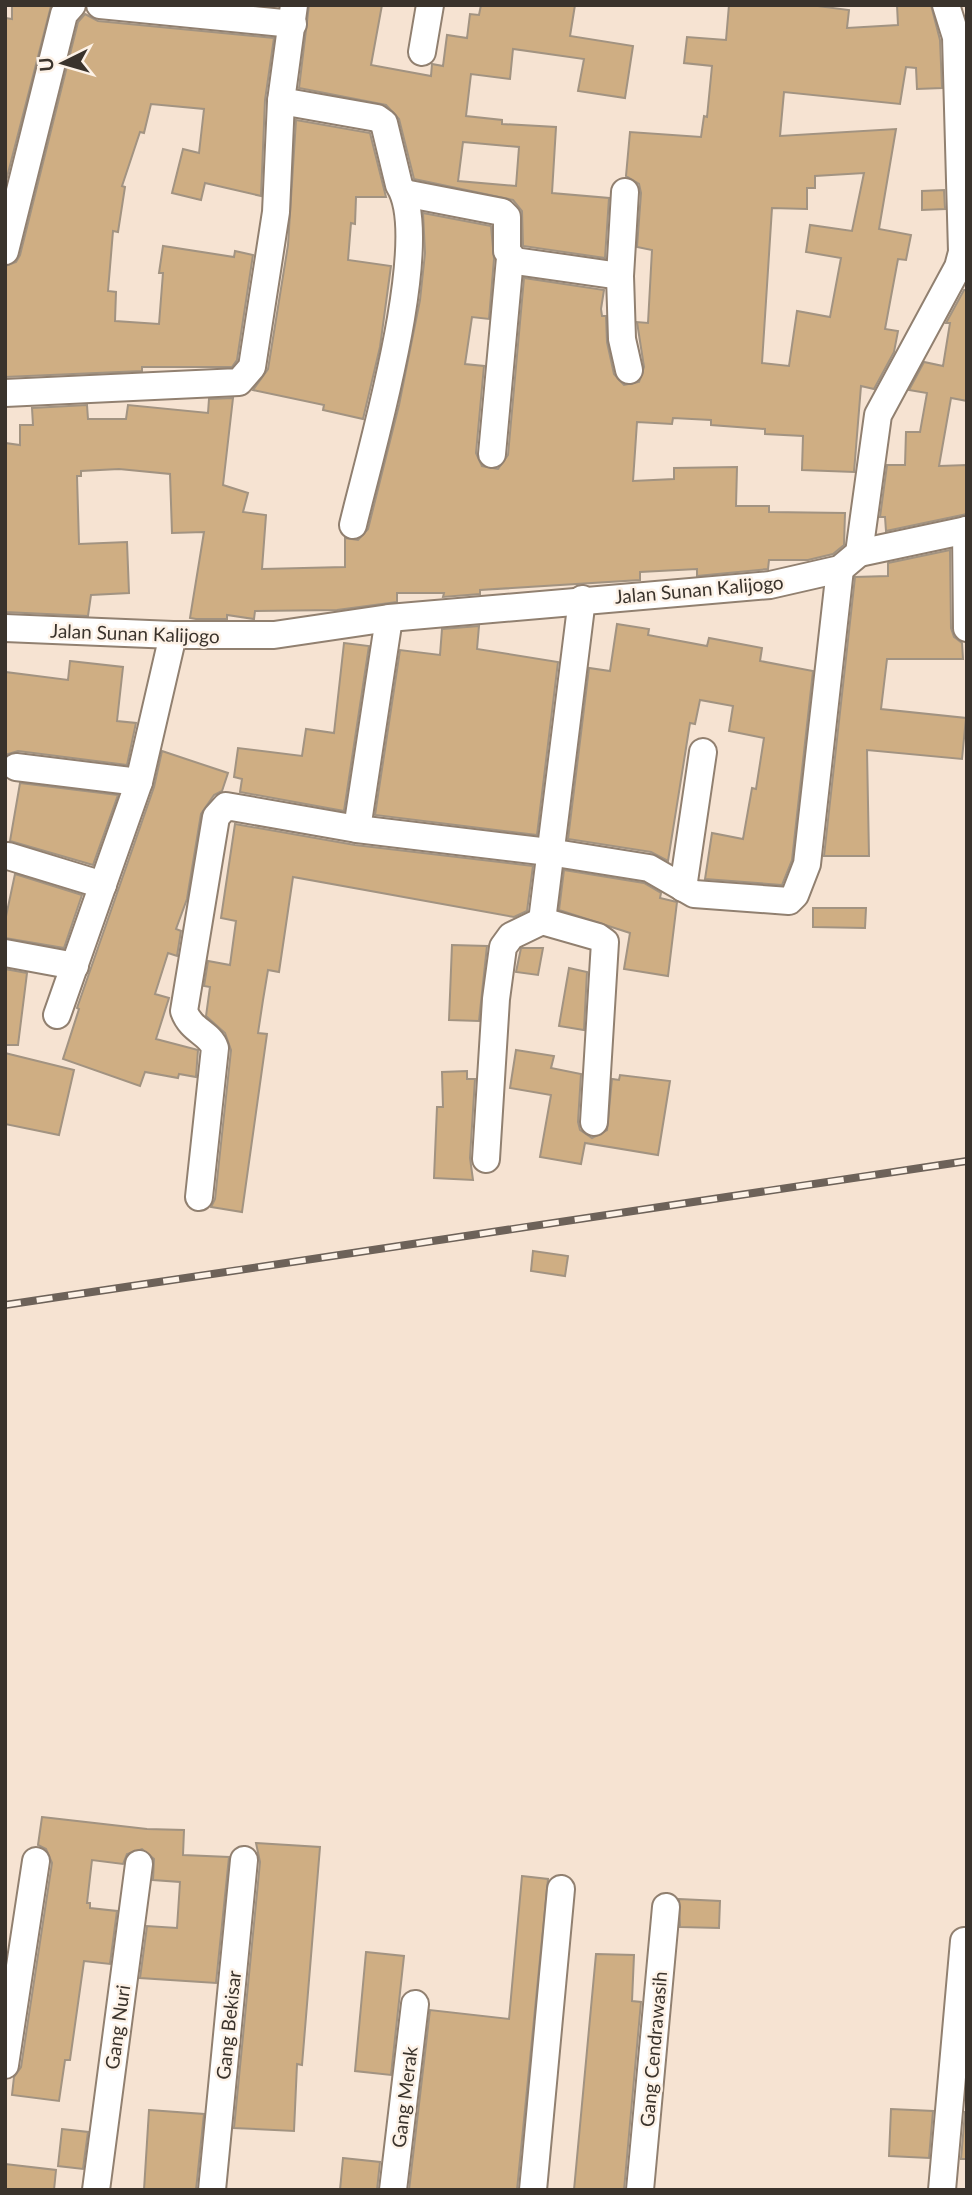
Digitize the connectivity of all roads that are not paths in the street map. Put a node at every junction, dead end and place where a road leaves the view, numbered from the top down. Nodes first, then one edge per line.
1 (72, 5) edge
2 (100, 5) edge
3 (430, 5) edge
4 (946, 5) edge
5 (293, 15) edge
6 (422, 52) dead end
7 (282, 101) junction
8 (14, 178) edge
9 (625, 192) dead end
10 (404, 193) junction
11 (5, 251) edge
12 (964, 253) edge
13 (510, 258) junction
14 (620, 275) junction
15 (629, 370) dead end
16 (5, 393) edge
17 (492, 454) dead end
18 (353, 525) dead end
19 (966, 530) edge
20 (849, 561) junction
21 (582, 599) junction
22 (388, 618) junction
23 (5, 628) edge
24 (967, 628) edge
25 (173, 635) junction
26 (703, 752) dead end
27 (16, 767) dead end
28 (139, 782) junction
29 (356, 829) junction
30 (549, 852) junction
31 (8, 856) dead end
32 (103, 886) junction
33 (683, 888) junction
34 (542, 921) junction
35 (5, 953) edge
36 (75, 966) junction
37 (57, 1015) dead end
38 (594, 1122) dead end
39 (486, 1159) dead end
40 (199, 1197) dead end
41 (244, 1860) dead end
42 (36, 1861) dead end
43 (139, 1864) dead end
44 (561, 1889) dead end
45 (666, 1907) dead end
46 (964, 1941) dead end
47 (415, 2004) dead end
48 (5, 2065) edge
49 (96, 2190) edge
50 (212, 2190) edge
51 (393, 2190) edge
52 (533, 2190) edge
53 (640, 2190) edge
54 (942, 2190) edge

1 - 8 street
2 - 5 street
3 - 6 street
4 - 12 street
5 - 7 street
7 - 10 street
7 - 16 street
8 - 11 street
9 - 14 street
10 - 13 street
10 - 18 street
12 - 20 street
13 - 14 street
13 - 17 street
14 - 15 street
19 - 20 street, Jalan Sunan Kalijogo
19 - 24 street
20 - 21 street, Jalan Sunan Kalijogo
20 - 33 street
21 - 22 street, Jalan Sunan Kalijogo
21 - 30 street
22 - 25 street, Jalan Sunan Kalijogo
22 - 29 street
23 - 25 street, Jalan Sunan Kalijogo
25 - 28 street
26 - 33 street
27 - 28 street
28 - 32 street
29 - 30 street
29 - 40 street
30 - 33 street
30 - 34 street
31 - 32 street
32 - 36 street
34 - 38 street
34 - 39 street
35 - 36 street
36 - 37 street
41 - 50 street, Gang Bekisar
42 - 48 street
43 - 49 street, Gang Nuri
44 - 52 street
45 - 53 street, Gang Cendrawasih
46 - 54 street
47 - 51 street, Gang Merak

